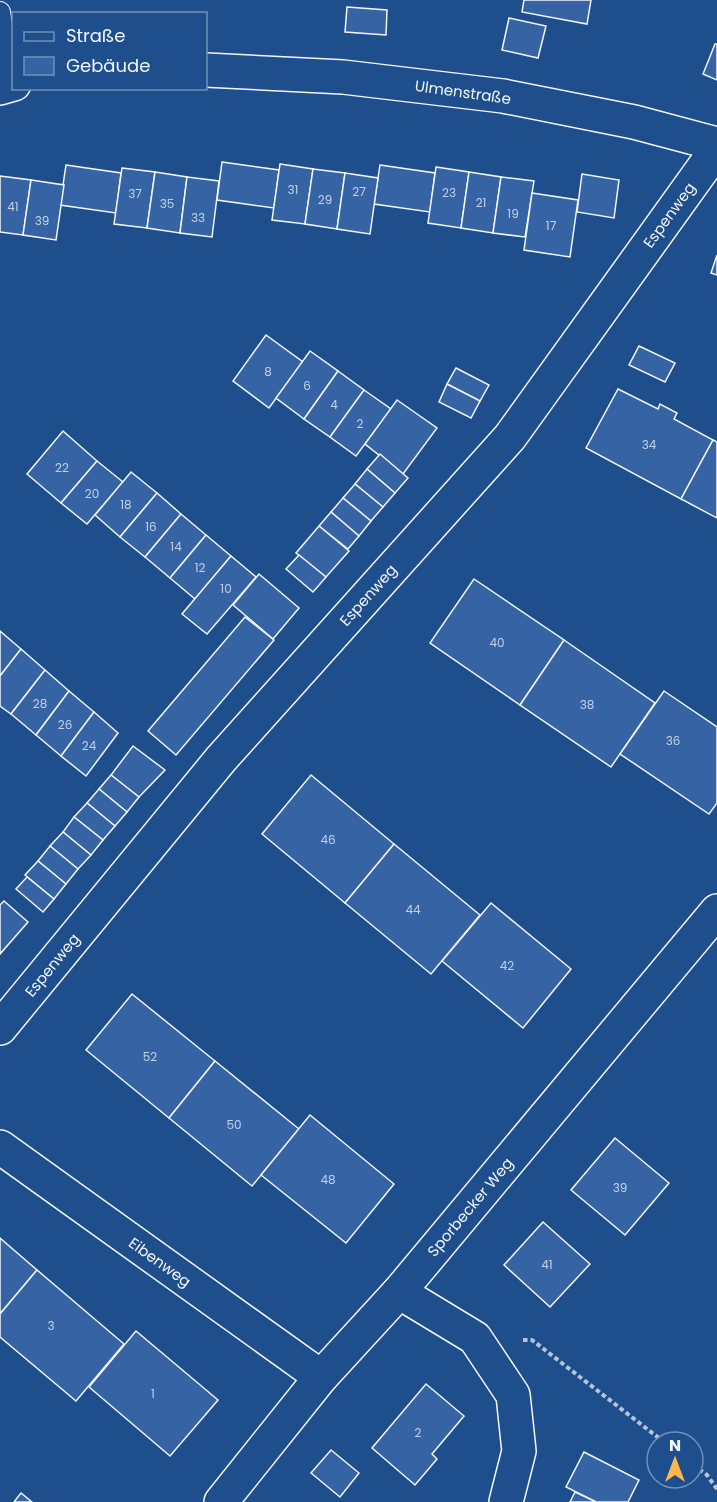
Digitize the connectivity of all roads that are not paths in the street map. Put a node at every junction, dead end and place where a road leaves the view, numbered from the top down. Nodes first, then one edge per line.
1 (0, 12) edge
2 (207, 70) edge
3 (8, 86) edge
4 (717, 144) edge
5 (717, 149) edge
6 (717, 911) edge
7 (0, 1028) edge
8 (0, 1147) edge
9 (399, 1292) junction
10 (321, 1377) junction
11 (221, 1502) edge
12 (506, 1502) edge

1 - 3 lane
2 - 4 street, Ulmenstraße
5 - 7 street, Espenweg
6 - 9 street, Sporbecker Weg
8 - 10 street, Eibenweg
9 - 10 street, Sporbecker Weg
9 - 12 street
10 - 11 street, Sporbecker Weg

